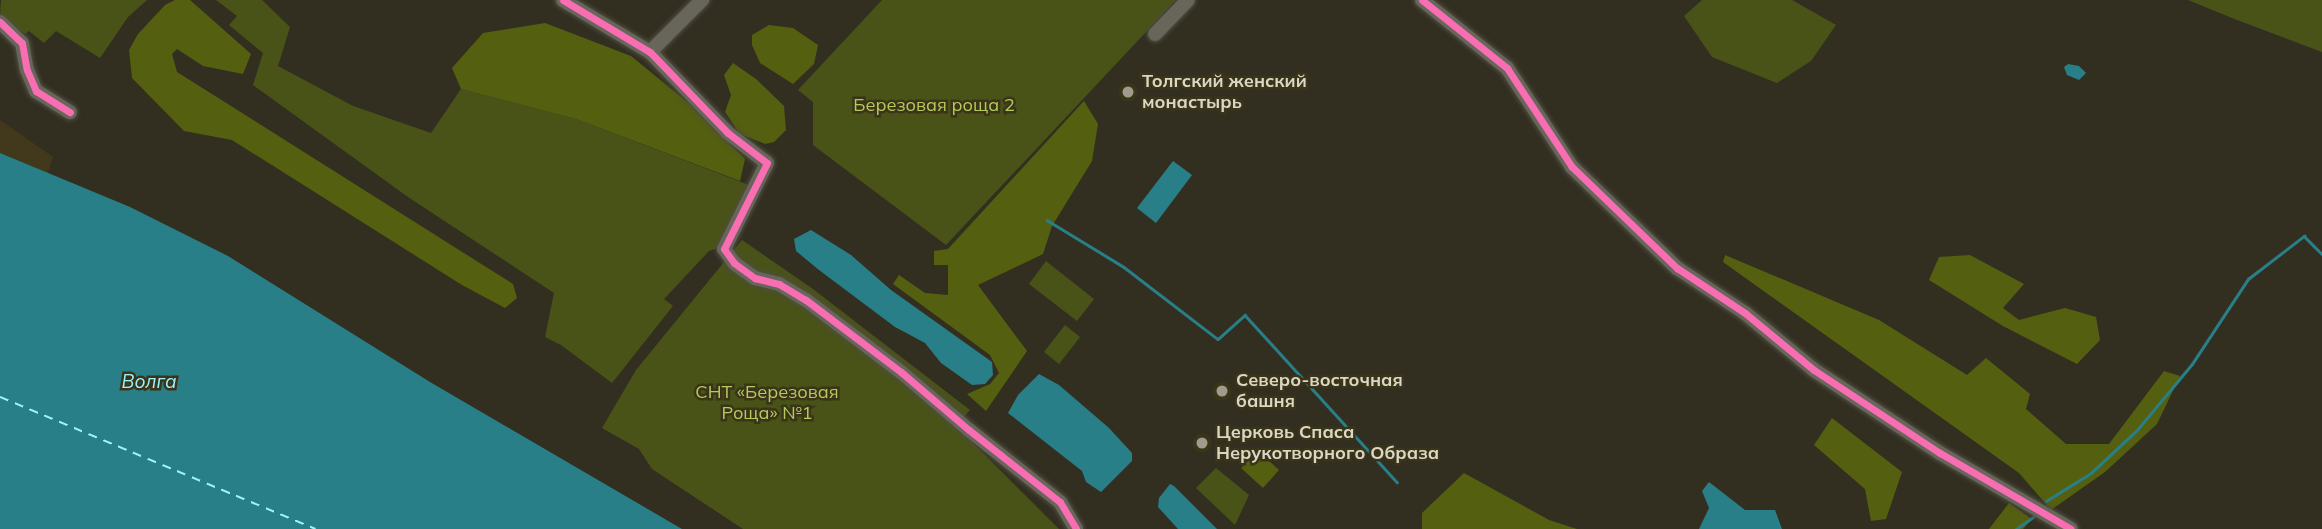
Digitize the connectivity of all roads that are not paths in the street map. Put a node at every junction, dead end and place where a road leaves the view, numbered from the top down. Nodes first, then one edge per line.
1 (563, 0) edge
2 (702, 0) edge
3 (1188, 0) edge
4 (1422, 0) edge
5 (0, 22) edge
6 (1155, 34) dead end
7 (650, 52) junction
8 (70, 112) dead end
9 (1076, 529) edge
10 (2071, 529) edge

1 - 7 street
2 - 7 street
3 - 6 street
4 - 10 street
5 - 8 street
7 - 9 street

